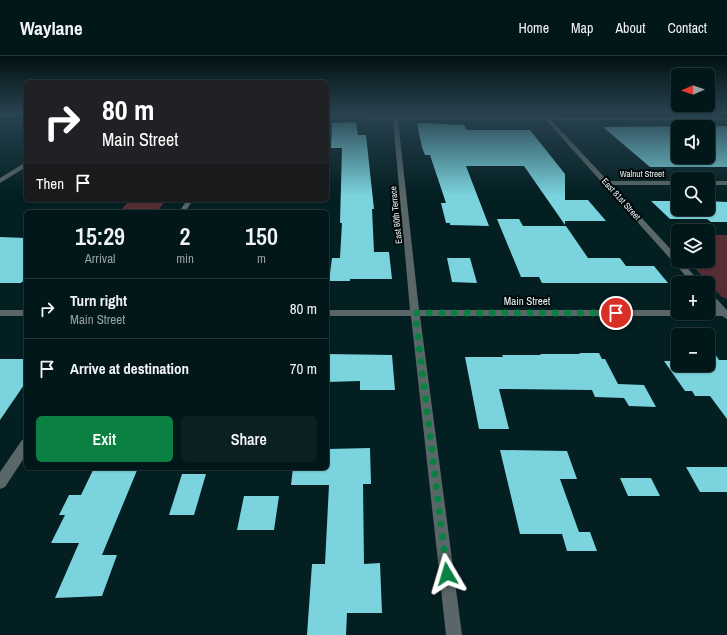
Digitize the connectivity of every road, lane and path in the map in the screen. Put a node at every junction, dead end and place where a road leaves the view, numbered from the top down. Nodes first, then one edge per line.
1 (398, 141) edge
2 (568, 141) edge
3 (24, 165) edge
4 (0, 181) edge
5 (606, 183) junction
6 (671, 183) edge
7 (715, 183) edge
8 (727, 183) edge
9 (691, 276) edge
10 (715, 302) edge
11 (0, 313) edge
12 (24, 313) edge
13 (329, 313) edge
14 (415, 313) junction
15 (726, 314) edge
16 (24, 447) edge
17 (0, 483) edge
18 (454, 635) edge

1 - 14 street, East 80th Terrace
2 - 5 street, East 81st Street
3 - 4 street
5 - 6 street, Walnut Street
5 - 9 street, East 81st Street
7 - 8 street
10 - 15 street
11 - 12 street
13 - 14 street, Main Street
14 - 15 street, Main Street
14 - 18 street, East 80th Terrace
16 - 17 street

